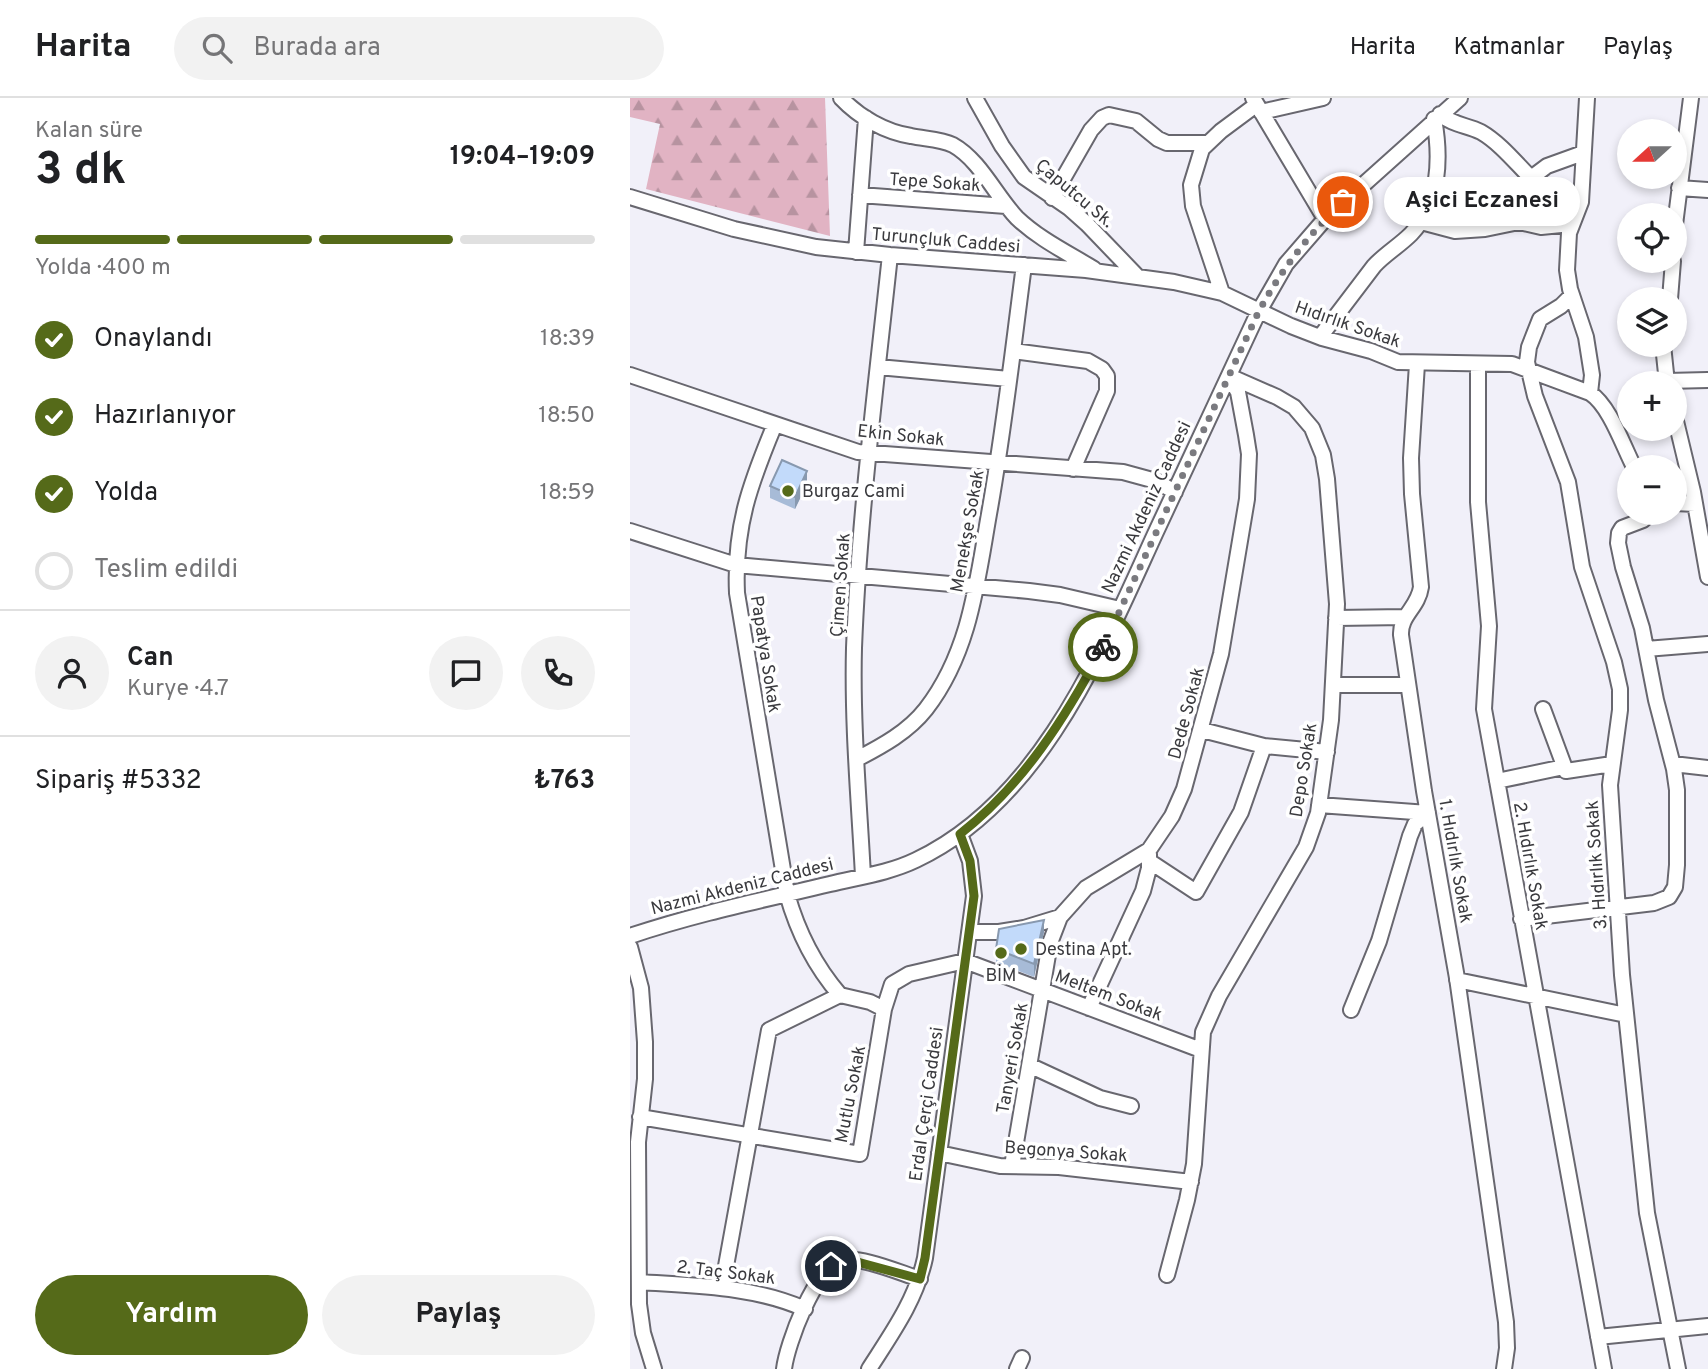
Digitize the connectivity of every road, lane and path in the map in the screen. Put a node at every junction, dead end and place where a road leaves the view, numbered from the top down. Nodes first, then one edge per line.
1 (841, 98) edge
2 (975, 98) edge
3 (1323, 98) edge
4 (1460, 98) edge
5 (1587, 98) edge
6 (1691, 98) edge
7 (1257, 105) edge
8 (1437, 116) junction
9 (866, 118) junction
10 (1687, 128) edge
11 (1208, 143) junction
12 (1583, 153) junction
13 (1531, 178) junction
14 (1687, 189) edge
15 (1708, 190) edge
16 (860, 195) junction
17 (630, 197) edge
18 (1052, 198) junction
19 (1006, 206) junction
20 (1325, 219) junction
21 (1421, 222) junction
22 (1524, 222) junction
23 (1571, 225) junction
24 (856, 252) junction
25 (890, 255) junction
26 (1024, 265) junction
27 (1098, 271) junction
28 (1137, 276) junction
29 (1222, 293) junction
30 (1572, 295) junction
31 (1259, 310) junction
32 (1320, 337) junction
33 (1013, 351) junction
34 (1417, 364) junction
35 (1478, 364) junction
36 (878, 367) junction
37 (1528, 369) junction
38 (630, 375) edge
39 (1228, 376) junction
40 (1009, 379) junction
41 (1708, 380) edge
42 (1687, 381) edge
43 (1590, 393) junction
44 (775, 424) junction
45 (1681, 441) edge
46 (870, 454) junction
47 (1628, 455) edge
48 (998, 463) junction
49 (1073, 469) junction
50 (1175, 492) junction
51 (1687, 504) edge
52 (1695, 504) junction
53 (1630, 525) edge
54 (630, 531) edge
55 (1706, 551) edge
56 (736, 565) junction
57 (859, 575) junction
58 (1708, 577) edge
59 (977, 586) junction
60 (1120, 609) junction
61 (1405, 617) junction
62 (1336, 618) junction
63 (1708, 644) edge
64 (1646, 649) junction
65 (1333, 685) junction
66 (1408, 685) junction
67 (1543, 709) dead end
68 (1202, 730) junction
69 (1264, 746) junction
70 (1327, 752) junction
71 (857, 759) junction
72 (1612, 764) junction
73 (1673, 764) junction
74 (1564, 767) junction
75 (1708, 768) edge
76 (1497, 781) junction
77 (1320, 805) junction
78 (1428, 813) junction
79 (960, 834) junction
80 (1149, 856) junction
81 (863, 876) junction
82 (787, 894) junction
83 (1619, 907) junction
84 (1060, 917) junction
85 (1521, 919) junction
86 (969, 932) junction
87 (630, 936) edge
88 (630, 947) edge
89 (965, 961) junction
90 (1457, 980) junction
91 (1043, 990) junction
92 (840, 995) junction
93 (1535, 996) junction
94 (1089, 1008) junction
95 (884, 1009) junction
96 (1351, 1010) dead end
97 (1626, 1015) junction
98 (1201, 1050) junction
99 (1031, 1066) junction
100 (1131, 1106) dead end
101 (640, 1117) junction
102 (750, 1135) junction
103 (939, 1153) junction
104 (1012, 1166) junction
105 (1191, 1182) junction
106 (634, 1212) edge
107 (1167, 1275) dead end
108 (920, 1279) junction
109 (639, 1282) junction
110 (722, 1288) junction
111 (805, 1309) junction
112 (635, 1320) edge
113 (1708, 1326) edge
114 (1670, 1329) junction
115 (1598, 1337) junction
116 (654, 1369) edge
117 (784, 1369) edge
118 (869, 1369) edge
119 (1504, 1369) edge
120 (1604, 1369) edge
121 (1678, 1369) edge

1 - 9 street
2 - 18 street, Çaputcu Sk.
3 - 7 street
4 - 8 street, Nazmi Akdeniz Caddesi
5 - 12 street
6 - 10 street
7 - 11 street
7 - 20 street
8 - 13 street
8 - 20 street, Nazmi Akdeniz Caddesi
8 - 21 street
9 - 16 street
9 - 19 street
11 - 18 street
11 - 29 street
12 - 13 street
12 - 23 street
13 - 22 street
14 - 15 street
16 - 19 street, Tepe Sokak
16 - 24 street
17 - 24 street, Turunçluk Caddesi
18 - 28 street, Çaputcu Sk.
19 - 27 street
20 - 31 street, Nazmi Akdeniz Caddesi
21 - 22 street
21 - 32 street
22 - 23 street
23 - 30 street
24 - 25 street, Turunçluk Caddesi
25 - 26 street, Turunçluk Caddesi
25 - 36 street, Çimen Sokak
26 - 27 street, Turunçluk Caddesi
26 - 33 street, Menekşe Sokak
27 - 28 street, Turunçluk Caddesi
28 - 29 street, Turunçluk Caddesi
29 - 31 street, Turunçluk Caddesi
30 - 37 street
30 - 43 street
31 - 32 street, Hıdırlık Sokak
31 - 39 street, Nazmi Akdeniz Caddesi
32 - 34 street, Hıdırlık Sokak
33 - 40 street, Menekşe Sokak
33 - 49 street
34 - 35 street, Hıdırlık Sokak
34 - 61 street, 1. Hıdırlık Sokak
35 - 37 street, Hıdırlık Sokak
35 - 76 street, 2. Hıdırlık Sokak
36 - 40 street
36 - 46 street, Çimen Sokak
37 - 43 street, Hıdırlık Sokak
37 - 72 street, 3. Hıdırlık Sokak
38 - 44 street, Ekin Sokak
39 - 50 street, Nazmi Akdeniz Caddesi
39 - 62 street, Depo Sokak
39 - 68 street, Dede Sokak
40 - 48 street, Menekşe Sokak
41 - 42 street
43 - 47 street
44 - 46 street, Ekin Sokak
44 - 56 street, Papatya Sokak
45 - 52 street
46 - 48 street, Ekin Sokak
46 - 57 street, Çimen Sokak
48 - 49 street, Ekin Sokak
48 - 59 street, Menekşe Sokak
49 - 50 street, Ekin Sokak
50 - 60 street, Nazmi Akdeniz Caddesi
51 - 52 street
52 - 55 street
53 - 64 street
54 - 56 street
55 - 58 street
56 - 57 street
56 - 82 street, Papatya Sokak
57 - 59 street
57 - 71 street, Çimen Sokak
59 - 60 street
59 - 71 street, Menekşe Sokak
60 - 79 street, Nazmi Akdeniz Caddesi
61 - 62 street
61 - 66 street, 1. Hıdırlık Sokak
62 - 65 street, Depo Sokak
63 - 64 street
64 - 73 street
65 - 66 street
65 - 70 street, Depo Sokak
66 - 78 street, 1. Hıdırlık Sokak
67 - 74 street
68 - 69 street
68 - 80 street, Dede Sokak
69 - 70 street
69 - 80 street
70 - 77 street, Depo Sokak
71 - 81 street, Çimen Sokak
72 - 74 street
72 - 83 street, 3. Hıdırlık Sokak
73 - 75 street
73 - 83 street
74 - 76 street
76 - 85 street, 2. Hıdırlık Sokak
77 - 78 street
77 - 98 street, Depo Sokak
78 - 90 street, 1. Hıdırlık Sokak
78 - 96 street
79 - 81 street, Nazmi Akdeniz Caddesi
79 - 86 street, Erdal Çerçi Caddesi
80 - 84 street, Dede Sokak
80 - 94 street
81 - 82 street, Nazmi Akdeniz Caddesi
82 - 87 street, Nazmi Akdeniz Caddesi
82 - 92 street, Papatya Sokak
83 - 85 street
83 - 97 street, 3. Hıdırlık Sokak
84 - 86 street
84 - 91 street, Tanyeri Sokak
85 - 93 street, 2. Hıdırlık Sokak
86 - 89 street, Erdal Çerçi Caddesi
88 - 101 street
89 - 91 street, Meltem Sokak
89 - 95 street, Mutlu Sokak
89 - 103 street, Erdal Çerçi Caddesi
90 - 93 street
90 - 119 street, 1. Hıdırlık Sokak
91 - 94 street, Meltem Sokak
91 - 99 street, Tanyeri Sokak
92 - 95 street
92 - 102 street
93 - 97 street
93 - 115 street, 2. Hıdırlık Sokak
94 - 98 street, Meltem Sokak
95 - 102 street, Mutlu Sokak
97 - 114 street, 3. Hıdırlık Sokak
98 - 105 street, Depo Sokak
99 - 100 street
99 - 104 street, Tanyeri Sokak
101 - 102 street, Mutlu Sokak
101 - 106 street
102 - 110 street
103 - 104 street, Begonya Sokak
103 - 108 street, Erdal Çerçi Caddesi
104 - 105 street, Begonya Sokak
105 - 107 street, Depo Sokak
106 - 109 street
108 - 111 street
108 - 118 street, Erdal Çerçi Caddesi
109 - 110 street, 2. Taç Sokak
109 - 112 street
110 - 111 street, 2. Taç Sokak
111 - 117 street
112 - 116 street
113 - 114 street
114 - 115 street
114 - 121 street, 3. Hıdırlık Sokak
115 - 120 street, 2. Hıdırlık Sokak

